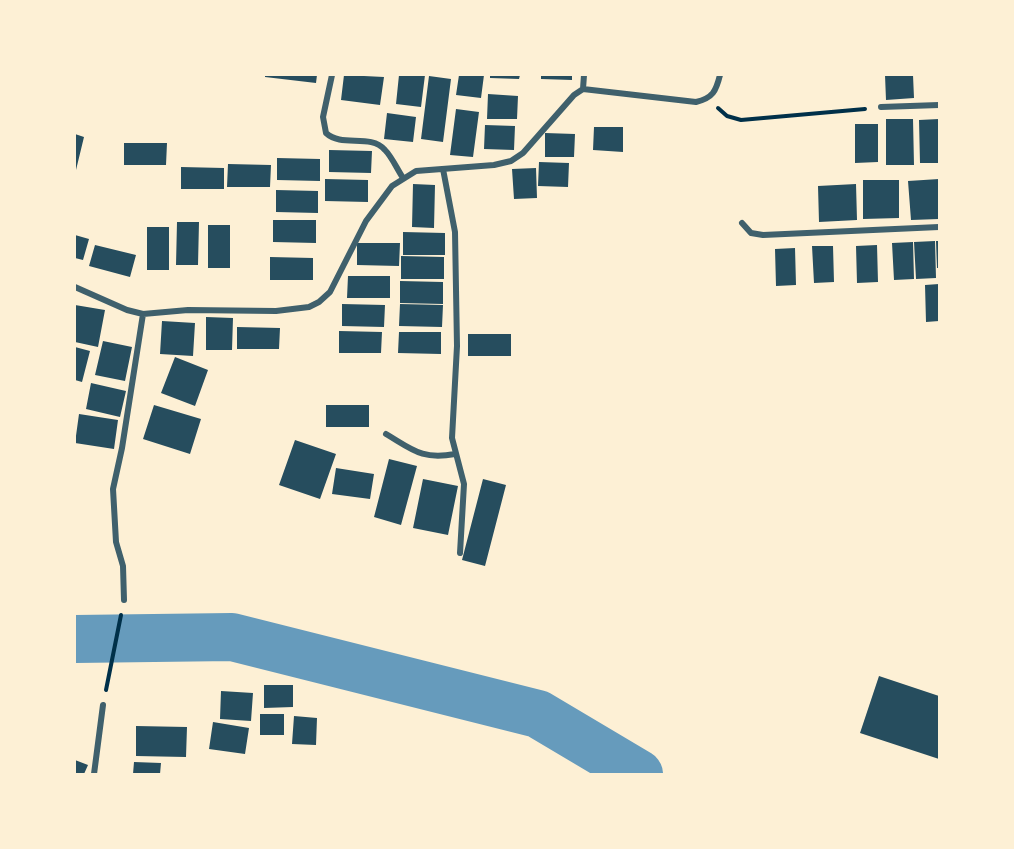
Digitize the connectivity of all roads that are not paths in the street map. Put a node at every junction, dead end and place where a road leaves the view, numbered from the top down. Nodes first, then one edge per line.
1 (332, 75) edge
2 (584, 75) edge
3 (720, 75) edge
4 (583, 89) junction
5 (939, 105) edge
6 (881, 107) road end
7 (443, 169) junction
8 (403, 178) junction
9 (742, 223) dead end
10 (939, 227) edge
11 (75, 287) edge
12 (143, 314) junction
13 (386, 434) dead end
14 (455, 454) junction
15 (460, 553) dead end
16 (124, 600) road end
17 (103, 705) road end
18 (94, 774) edge

1 - 8 street
2 - 4 street
3 - 4 street
4 - 7 street
5 - 6 street
7 - 8 street
7 - 14 street
8 - 12 street
9 - 10 street
11 - 12 street
12 - 16 street
13 - 14 street
14 - 15 street
17 - 18 street

